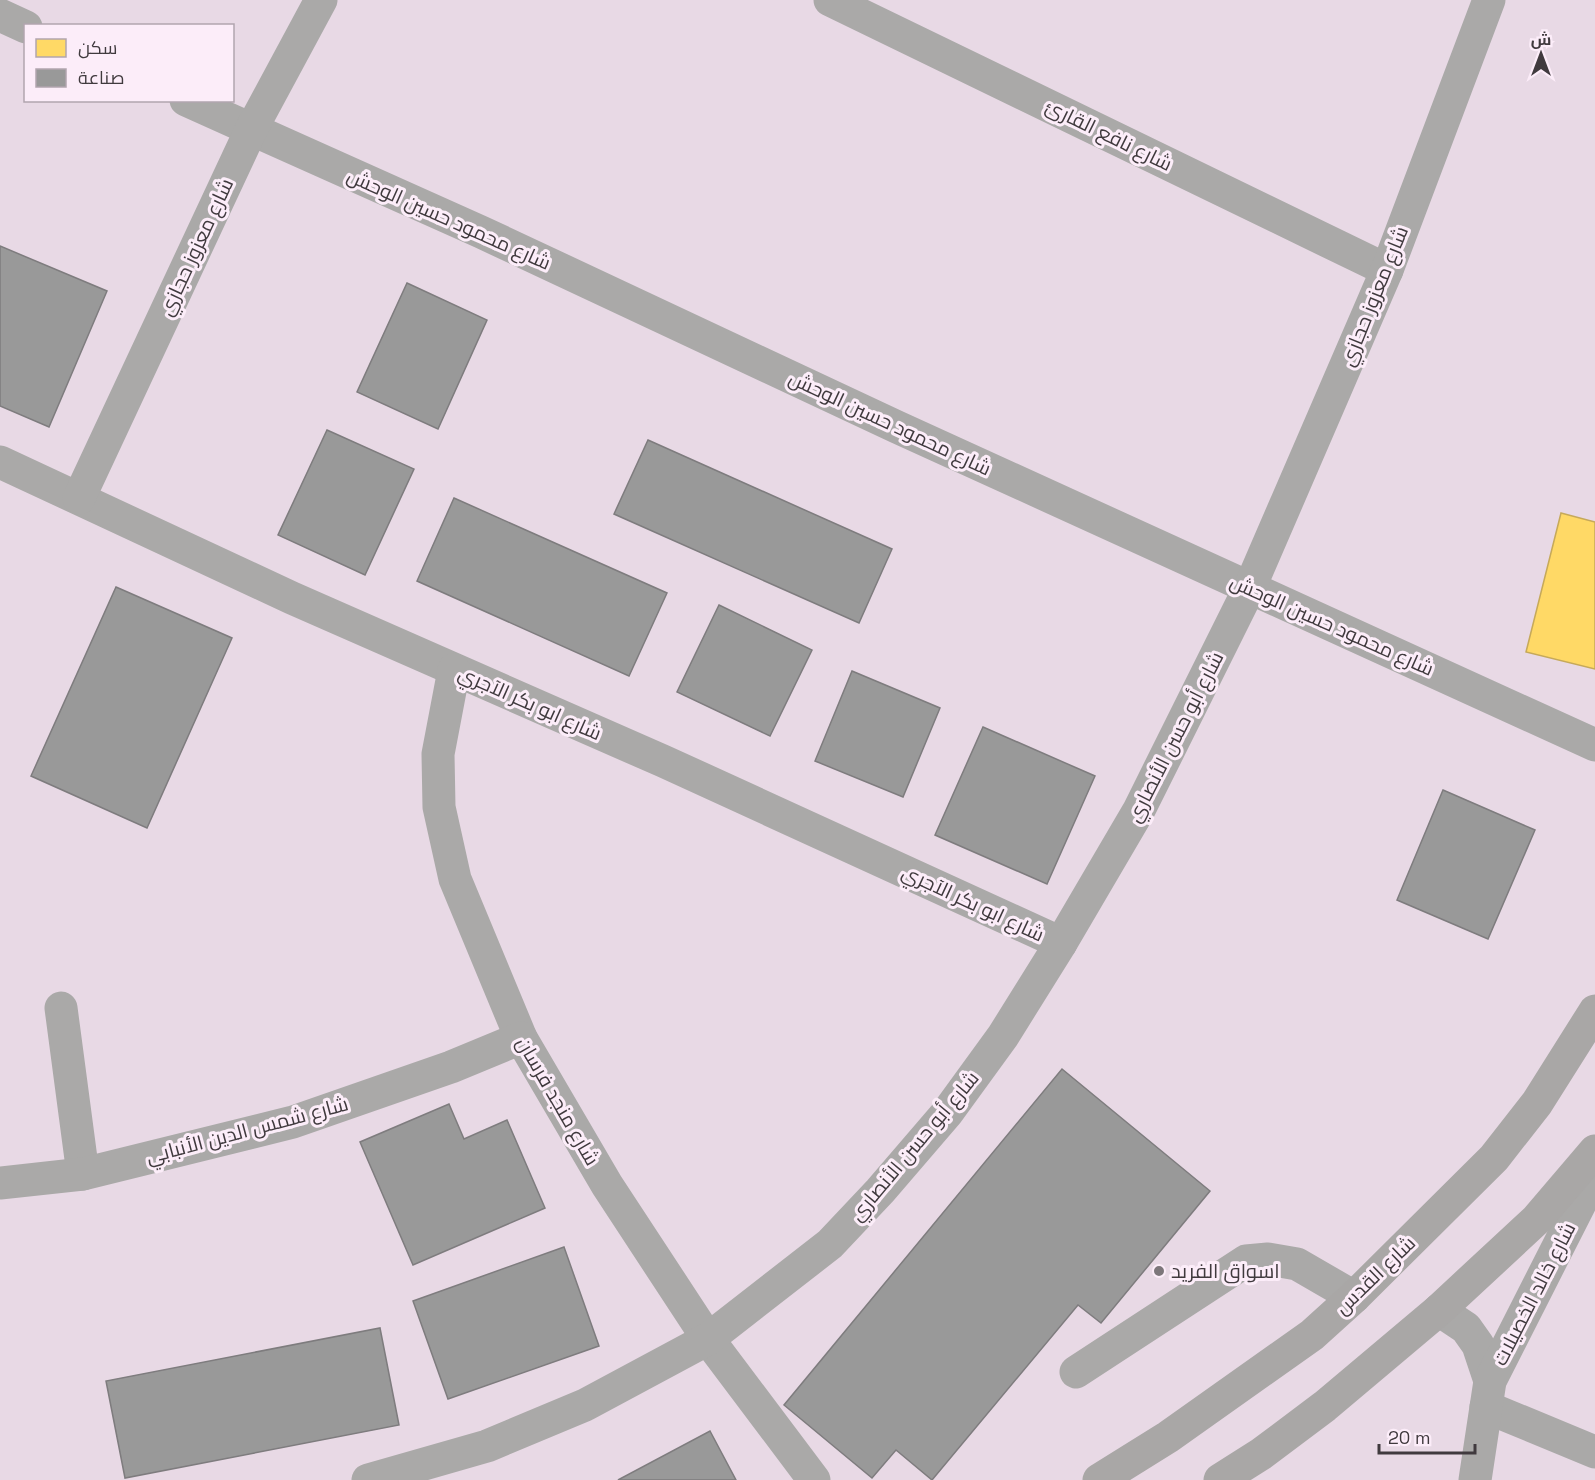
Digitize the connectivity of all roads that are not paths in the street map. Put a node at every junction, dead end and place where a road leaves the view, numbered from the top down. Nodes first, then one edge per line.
1 (321, 0) edge
2 (830, 0) edge
3 (1488, 0) edge
4 (190, 102) edge
5 (251, 130) junction
6 (1387, 270) junction
7 (0, 462) edge
8 (79, 498) junction
9 (1250, 587) junction
10 (454, 670) junction
11 (1595, 744) edge
12 (1062, 943) junction
13 (61, 1008) dead end
14 (1595, 1011) edge
15 (521, 1038) junction
16 (1595, 1151) edge
17 (83, 1174) junction
18 (1595, 1174) edge
19 (0, 1183) edge
20 (1353, 1297) junction
21 (1439, 1310) junction
22 (708, 1339) junction
23 (1076, 1372) dead end
24 (1488, 1394) junction
25 (1595, 1452) edge
26 (368, 1480) edge
27 (814, 1480) edge
28 (1099, 1480) edge
29 (1220, 1480) edge
30 (1475, 1480) edge

1 - 5 street, شارع معزوز حجازي
2 - 6 street, شارع نافع القارئ
3 - 6 street, شارع معزوز حجازي
4 - 5 street, شارع محمود حسين الوحش
5 - 8 street, شارع معزوز حجازي
5 - 9 street, شارع محمود حسين الوحش
6 - 9 street, شارع معزوز حجازي
7 - 8 street, شارع ابو بكر الآجري
8 - 10 street, شارع ابو بكر الآجري
9 - 11 street, شارع محمود حسين الوحش
9 - 12 street, شارع أبو حسن الأنصاري
10 - 12 street, شارع ابو بكر الآجري
10 - 15 street, شارع منجد فرسان
12 - 22 street, شارع أبو حسن الأنصاري
13 - 17 street
14 - 20 highway, شارع القدس
15 - 17 street, شارع شمس الدين الأنبابي
15 - 22 street, شارع منجد فرسان
16 - 21 highway
17 - 19 street, شارع شمس الدين الأنبابي
18 - 24 street, شارع خالد الخصيلات
20 - 23 street
20 - 28 highway, شارع القدس
21 - 24 street, شارع خالد الخصيلات
21 - 29 highway
22 - 26 street, شارع أبو حسن الأنصاري
22 - 27 street, شارع منجد فرسان
24 - 25 street
24 - 30 street, شارع خالد الخصيلات

